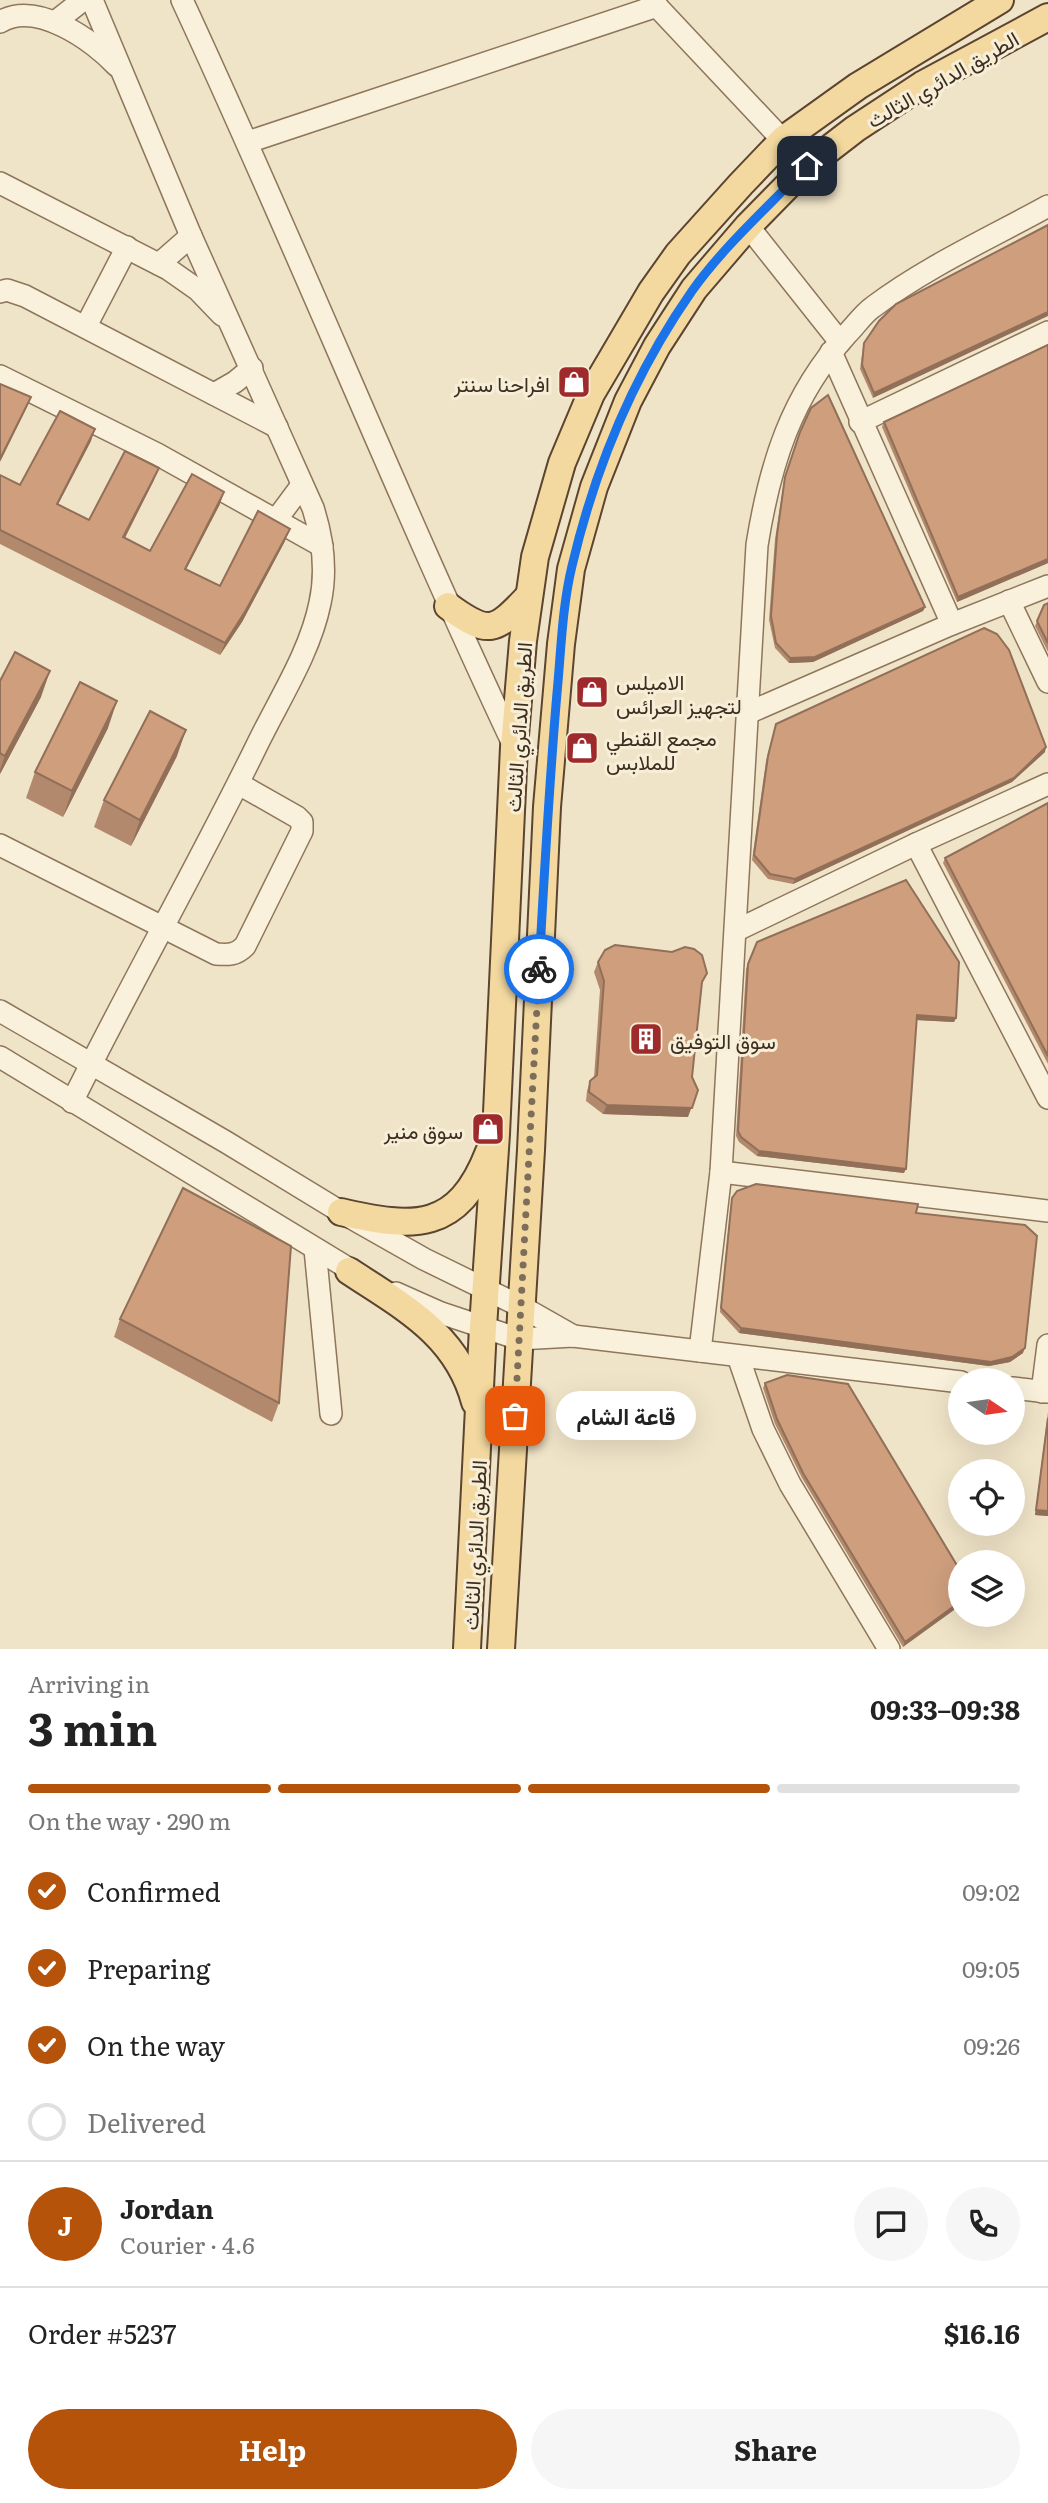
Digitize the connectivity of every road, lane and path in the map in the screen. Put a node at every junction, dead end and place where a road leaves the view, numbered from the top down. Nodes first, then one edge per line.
1 (83, 0) edge
2 (92, 0) edge
3 (181, 0) edge
4 (1000, 0) edge
5 (654, 3) edge
6 (1048, 17) edge
7 (0, 22) edge
8 (55, 22) junction
9 (125, 76) junction
10 (784, 139) junction
11 (248, 142) junction
12 (807, 166) junction
13 (0, 183) edge
14 (1048, 206) edge
15 (748, 226) junction
16 (191, 236) junction
17 (127, 247) junction
18 (159, 264) junction
19 (0, 292) edge
20 (86, 326) junction
21 (236, 332) junction
22 (1048, 332) edge
23 (835, 347) junction
24 (252, 368) junction
25 (0, 376) edge
26 (214, 394) junction
27 (860, 422) junction
28 (277, 427) junction
29 (302, 485) junction
30 (276, 520) junction
31 (322, 546) junction
32 (1048, 586) edge
33 (528, 597) junction
34 (1009, 601) junction
35 (448, 606) junction
36 (952, 624) junction
37 (1048, 681) edge
38 (748, 713) junction
39 (514, 747) junction
40 (239, 783) junction
41 (1048, 784) edge
42 (916, 844) junction
43 (0, 845) edge
44 (163, 926) junction
45 (737, 930) junction
46 (0, 1011) edge
47 (0, 1057) edge
48 (91, 1065) junction
49 (1048, 1098) edge
50 (72, 1102) junction
51 (496, 1134) junction
52 (721, 1172) junction
53 (1048, 1211) edge
54 (341, 1212) junction
55 (315, 1249) junction
56 (349, 1271) junction
57 (486, 1290) junction
58 (522, 1307) junction
59 (483, 1327) junction
60 (573, 1336) junction
61 (519, 1339) junction
62 (1048, 1345) edge
63 (700, 1351) junction
64 (738, 1356) junction
65 (948, 1380) edge
66 (1026, 1390) edge
67 (1045, 1392) edge
68 (331, 1414) dead end
69 (479, 1417) junction
70 (467, 1649) edge
71 (501, 1649) edge
72 (889, 1649) edge

1 - 8 street
2 - 9 street
3 - 11 street
4 - 10 main road, الطريق الدائري الثالث
5 - 10 street
5 - 11 street
6 - 12 main road, الطريق الدائري الثالث
7 - 8 street
8 - 9 street
9 - 16 street
10 - 12 street
10 - 33 main road, الطريق الدائري الثالث
11 - 35 street
12 - 15 main road, الطريق الدائري الثالث
13 - 17 street
14 - 23 street
15 - 23 street
15 - 58 main road, الطريق الدائري الثالث
16 - 18 street
16 - 21 street
17 - 18 street
17 - 20 street
18 - 21 street
19 - 20 street
20 - 26 street
21 - 24 street
22 - 27 street
23 - 27 street
23 - 38 street
24 - 26 street
24 - 28 street
25 - 30 street
26 - 28 street
27 - 36 street
28 - 29 street
29 - 30 street
29 - 31 street
30 - 31 street
31 - 40 street
32 - 34 street
33 - 35 main road
33 - 39 main road, الطريق الدائري الثالث
34 - 36 street
34 - 37 street
35 - 39 street
36 - 38 street
38 - 45 street
39 - 51 main road, الطريق الدائري الثالث
40 - 44 street
40 - 44 street
41 - 42 street
42 - 45 street
42 - 49 street
43 - 44 street
44 - 48 street
45 - 52 street
46 - 48 street
47 - 50 street
48 - 50 street
48 - 54 street
50 - 55 street
51 - 54 main road
51 - 57 main road, الطريق الدائري الثالث
52 - 53 street
52 - 63 street
54 - 57 street
55 - 56 street
55 - 68 street
56 - 59 street
56 - 69 main road
57 - 58 street
57 - 59 main road, الطريق الدائري الثالث
58 - 60 street
58 - 61 main road, الطريق الدائري الثالث
59 - 61 street
59 - 69 main road, الطريق الدائري الثالث
60 - 61 street
60 - 63 street
61 - 71 main road, الطريق الدائري الثالث
62 - 67 street
63 - 64 street
64 - 65 street
64 - 72 street
66 - 67 street
69 - 70 main road, الطريق الدائري الثالث

